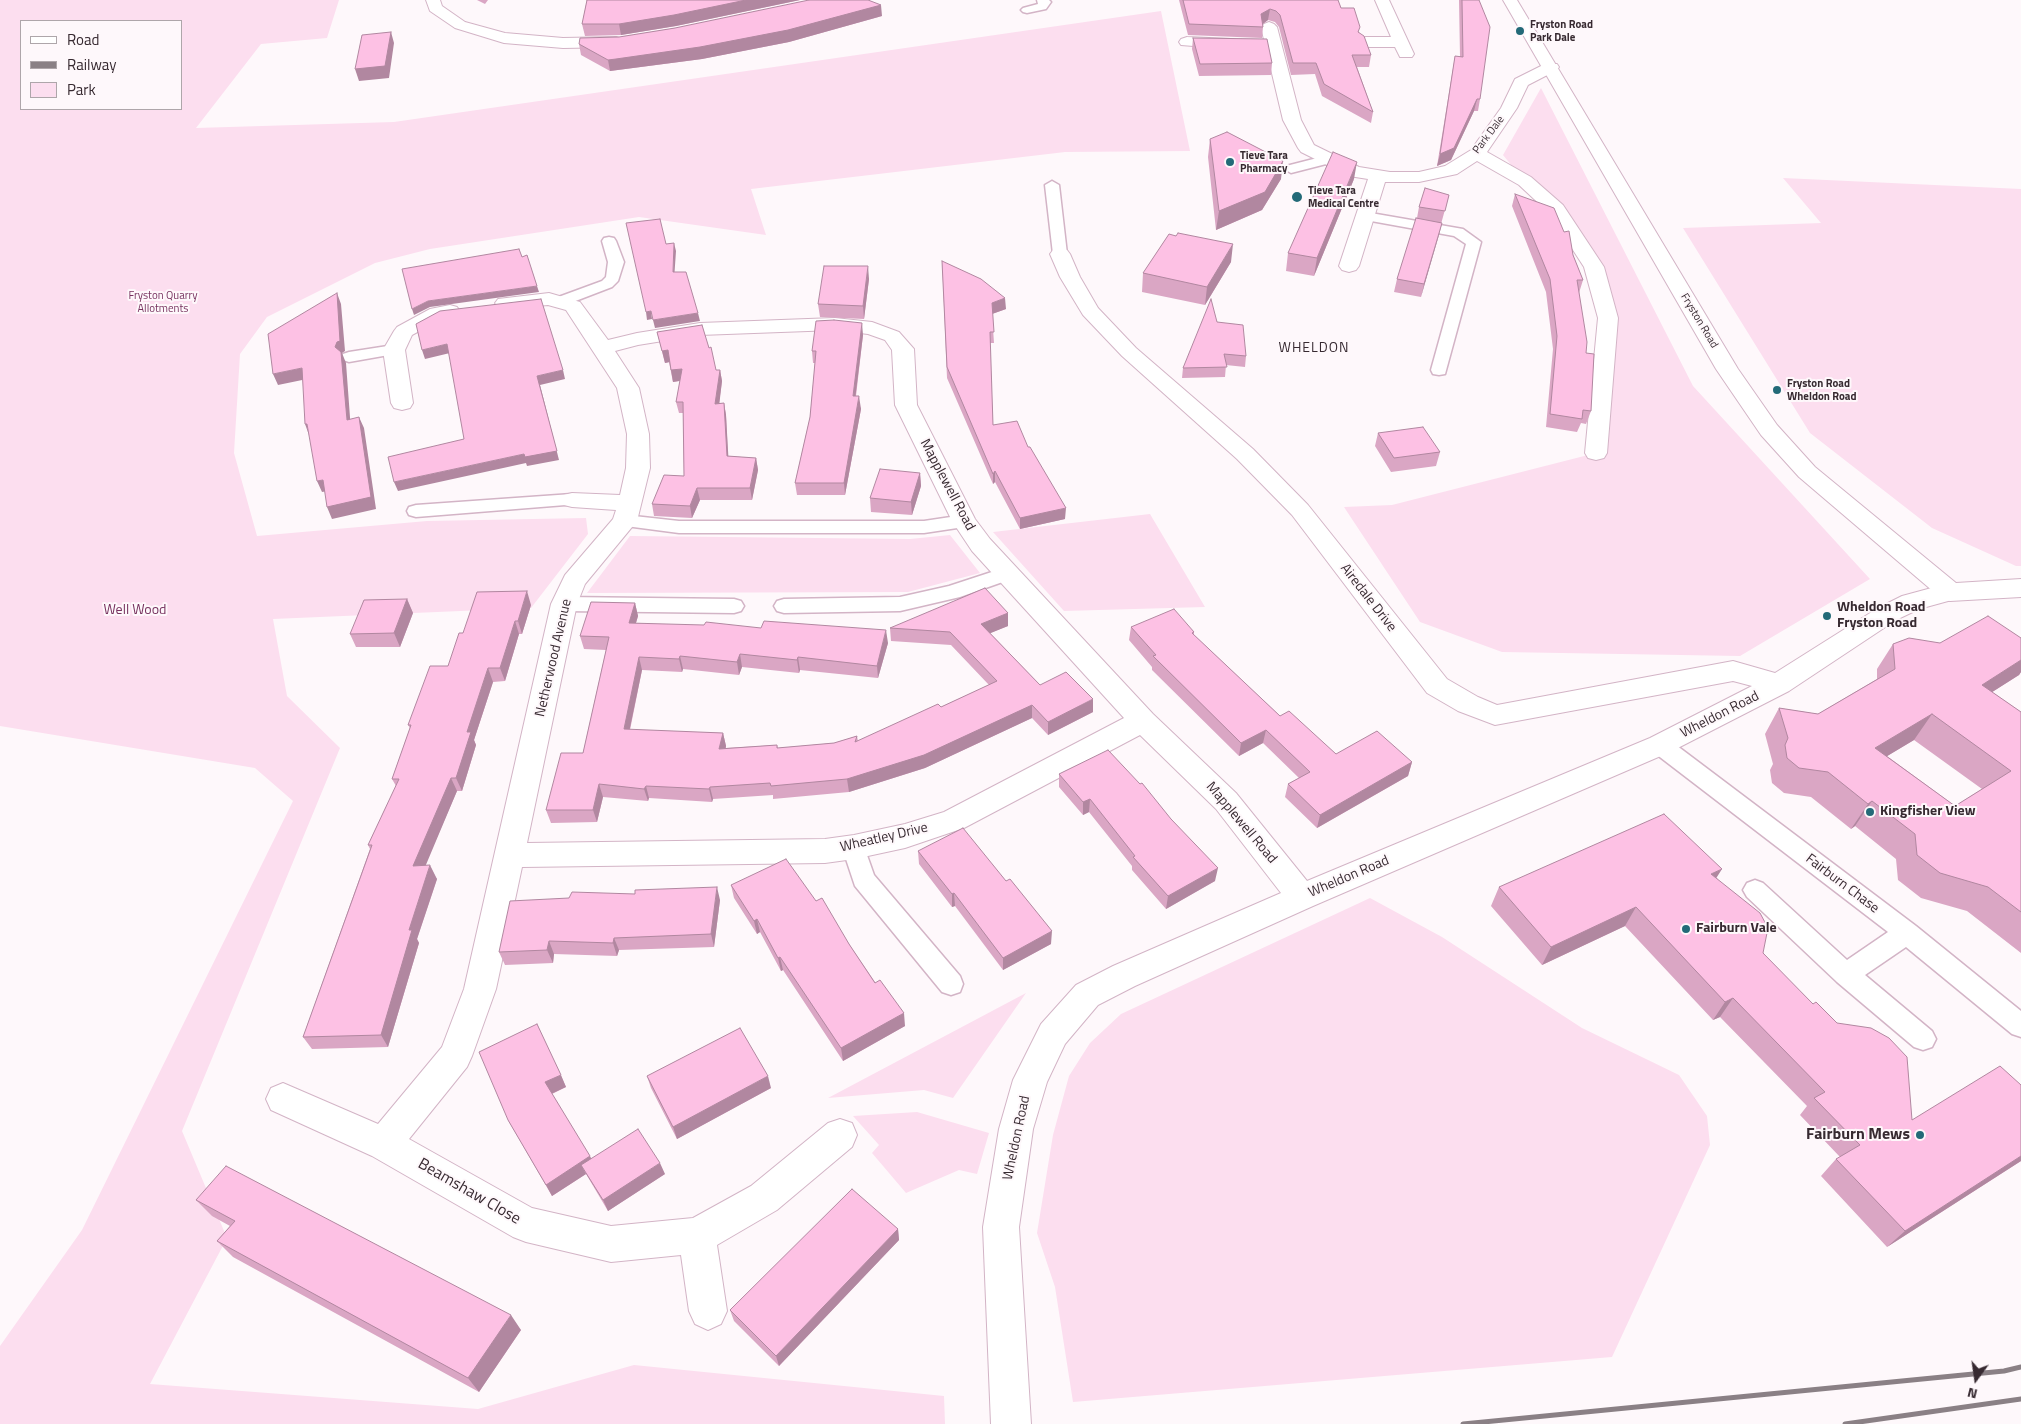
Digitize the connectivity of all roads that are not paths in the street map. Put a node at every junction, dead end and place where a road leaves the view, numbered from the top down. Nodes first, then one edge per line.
1 (433, 0) edge
2 (1043, 0) edge
3 (1382, 0) edge
4 (1510, 0) edge
5 (1027, 10) dead end
6 (1269, 27) edge
7 (630, 40) edge
8 (1187, 42) edge
9 (1366, 42) edge
10 (1274, 45) junction
11 (1551, 67) junction
12 (1477, 154) junction
13 (1329, 160) junction
14 (1291, 169) dead end
15 (1378, 175) junction
16 (1052, 185) dead end
17 (1365, 216) junction
18 (609, 241) dead end
19 (1060, 254) joint
20 (1349, 266) dead end
21 (559, 302) junction
22 (603, 348) junction
23 (394, 350) junction
24 (349, 357) dead end
25 (1439, 370) dead end
26 (402, 403) dead end
27 (1596, 453) dead end
28 (572, 500) joint
29 (416, 511) dead end
30 (627, 512) junction
31 (964, 521) junction
32 (1007, 573) junction
33 (2021, 588) edge
34 (1950, 592) junction
35 (564, 604) junction
36 (734, 606) dead end
37 (784, 606) dead end
38 (1779, 684) junction
39 (1143, 721) junction
40 (1660, 745) junction
41 (854, 847) junction
42 (509, 855) junction
43 (1755, 890) dead end
44 (1302, 897) junction
45 (1906, 933) junction
46 (1846, 974) junction
47 (951, 984) dead end
48 (2021, 1026) edge
49 (1923, 1039) dead end
50 (283, 1099) dead end
51 (840, 1135) dead end
52 (384, 1144) junction
53 (697, 1236) junction
54 (708, 1311) dead end
55 (1011, 1424) edge

1 - 7 street
2 - 5 lane
3 - 9 street
4 - 11 street, Fryston Road
6 - 10 street, Park Dale
8 - 10 street
10 - 13 street, Park Dale
11 - 12 street, Park Dale
11 - 34 street, Fryston Road
12 - 15 street, Park Dale
12 - 27 street
13 - 14 lane
13 - 15 street, Park Dale
15 - 17 street
16 - 19 lane
17 - 20 street
17 - 25 lane
18 - 21 lane
19 - 38 street, Airedale Drive
21 - 22 street, Netherwood Avenue
21 - 23 street, Netherwood Avenue
22 - 30 street, Netherwood Avenue
22 - 31 street, Mapplewell Road
23 - 24 lane
23 - 26 street
28 - 29 lane
28 - 30 street
30 - 31 lane
30 - 35 street, Netherwood Avenue
31 - 32 street, Mapplewell Road
32 - 37 lane
32 - 39 street, Mapplewell Road
33 - 34 street, Wheldon Road
34 - 38 street, Wheldon Road
35 - 36 lane
35 - 42 street, Netherwood Avenue
38 - 40 street, Wheldon Road
39 - 41 street, Wheatley Drive
39 - 44 street, Mapplewell Road
40 - 44 street, Wheldon Road
40 - 45 lane, Fairburn Chase
41 - 42 street, Wheatley Drive
41 - 47 lane
42 - 52 street, Netherwood Avenue
43 - 46 lane
44 - 55 street, Wheldon Road
45 - 46 lane
45 - 48 lane, Fairburn Chase
46 - 49 lane
50 - 52 street, Beamshaw Close
51 - 53 street, Beamshaw Close
52 - 53 street, Beamshaw Close
53 - 54 street

